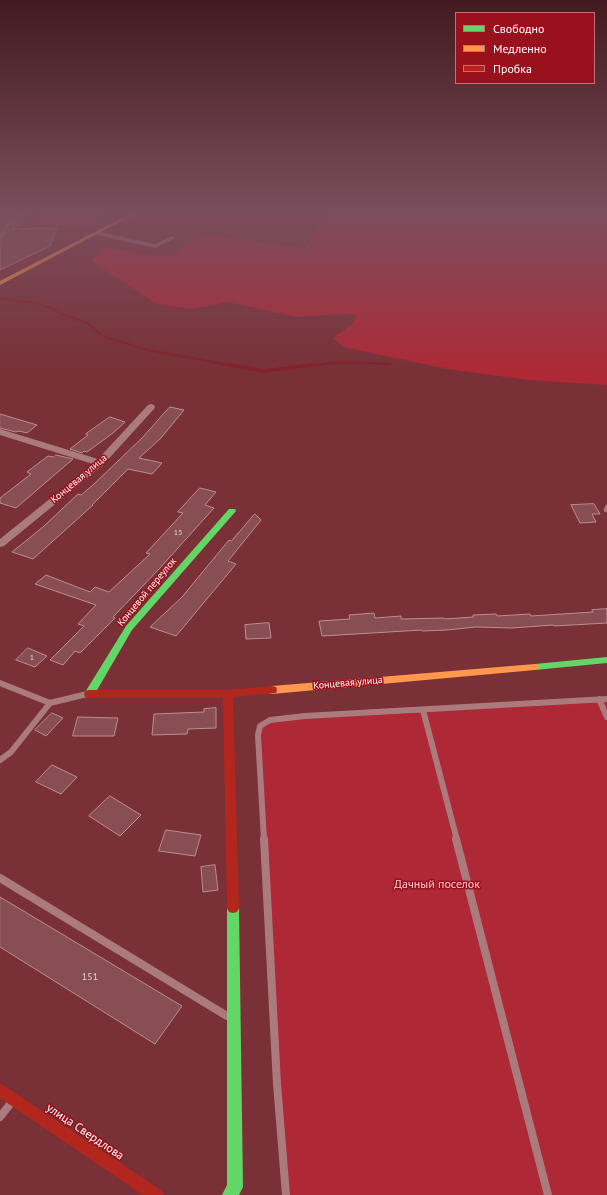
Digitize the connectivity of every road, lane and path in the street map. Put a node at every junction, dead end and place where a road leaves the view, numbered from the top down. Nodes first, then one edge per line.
1 (33, 266) edge
2 (0, 283) edge
3 (151, 407) dead end
4 (0, 432) edge
5 (100, 463) junction
6 (232, 511) dead end
7 (0, 544) edge
8 (607, 660) edge
9 (0, 683) edge
10 (89, 694) junction
11 (228, 694) junction
12 (603, 699) edge
13 (50, 703) junction
14 (423, 710) junction
15 (607, 717) edge
16 (0, 760) edge
17 (0, 878) edge
18 (234, 1020) junction
19 (0, 1090) edge
20 (14, 1099) junction
21 (0, 1118) edge
22 (156, 1195) edge
23 (230, 1195) edge
24 (286, 1195) edge
25 (548, 1195) edge

1 - 2 street
3 - 5 street, Концевая улица
4 - 5 street
5 - 7 street, Концевая улица
6 - 10 street, Концевой переулок
8 - 11 street, Концевая улица
9 - 13 lane
10 - 11 street, Концевая улица
10 - 13 lane
11 - 18 street
12 - 14 lane
12 - 15 lane
13 - 16 lane
14 - 24 lane
14 - 25 lane
17 - 18 lane
18 - 23 street
19 - 20 street, улица Свердлова
20 - 21 lane
20 - 22 street, улица Свердлова

